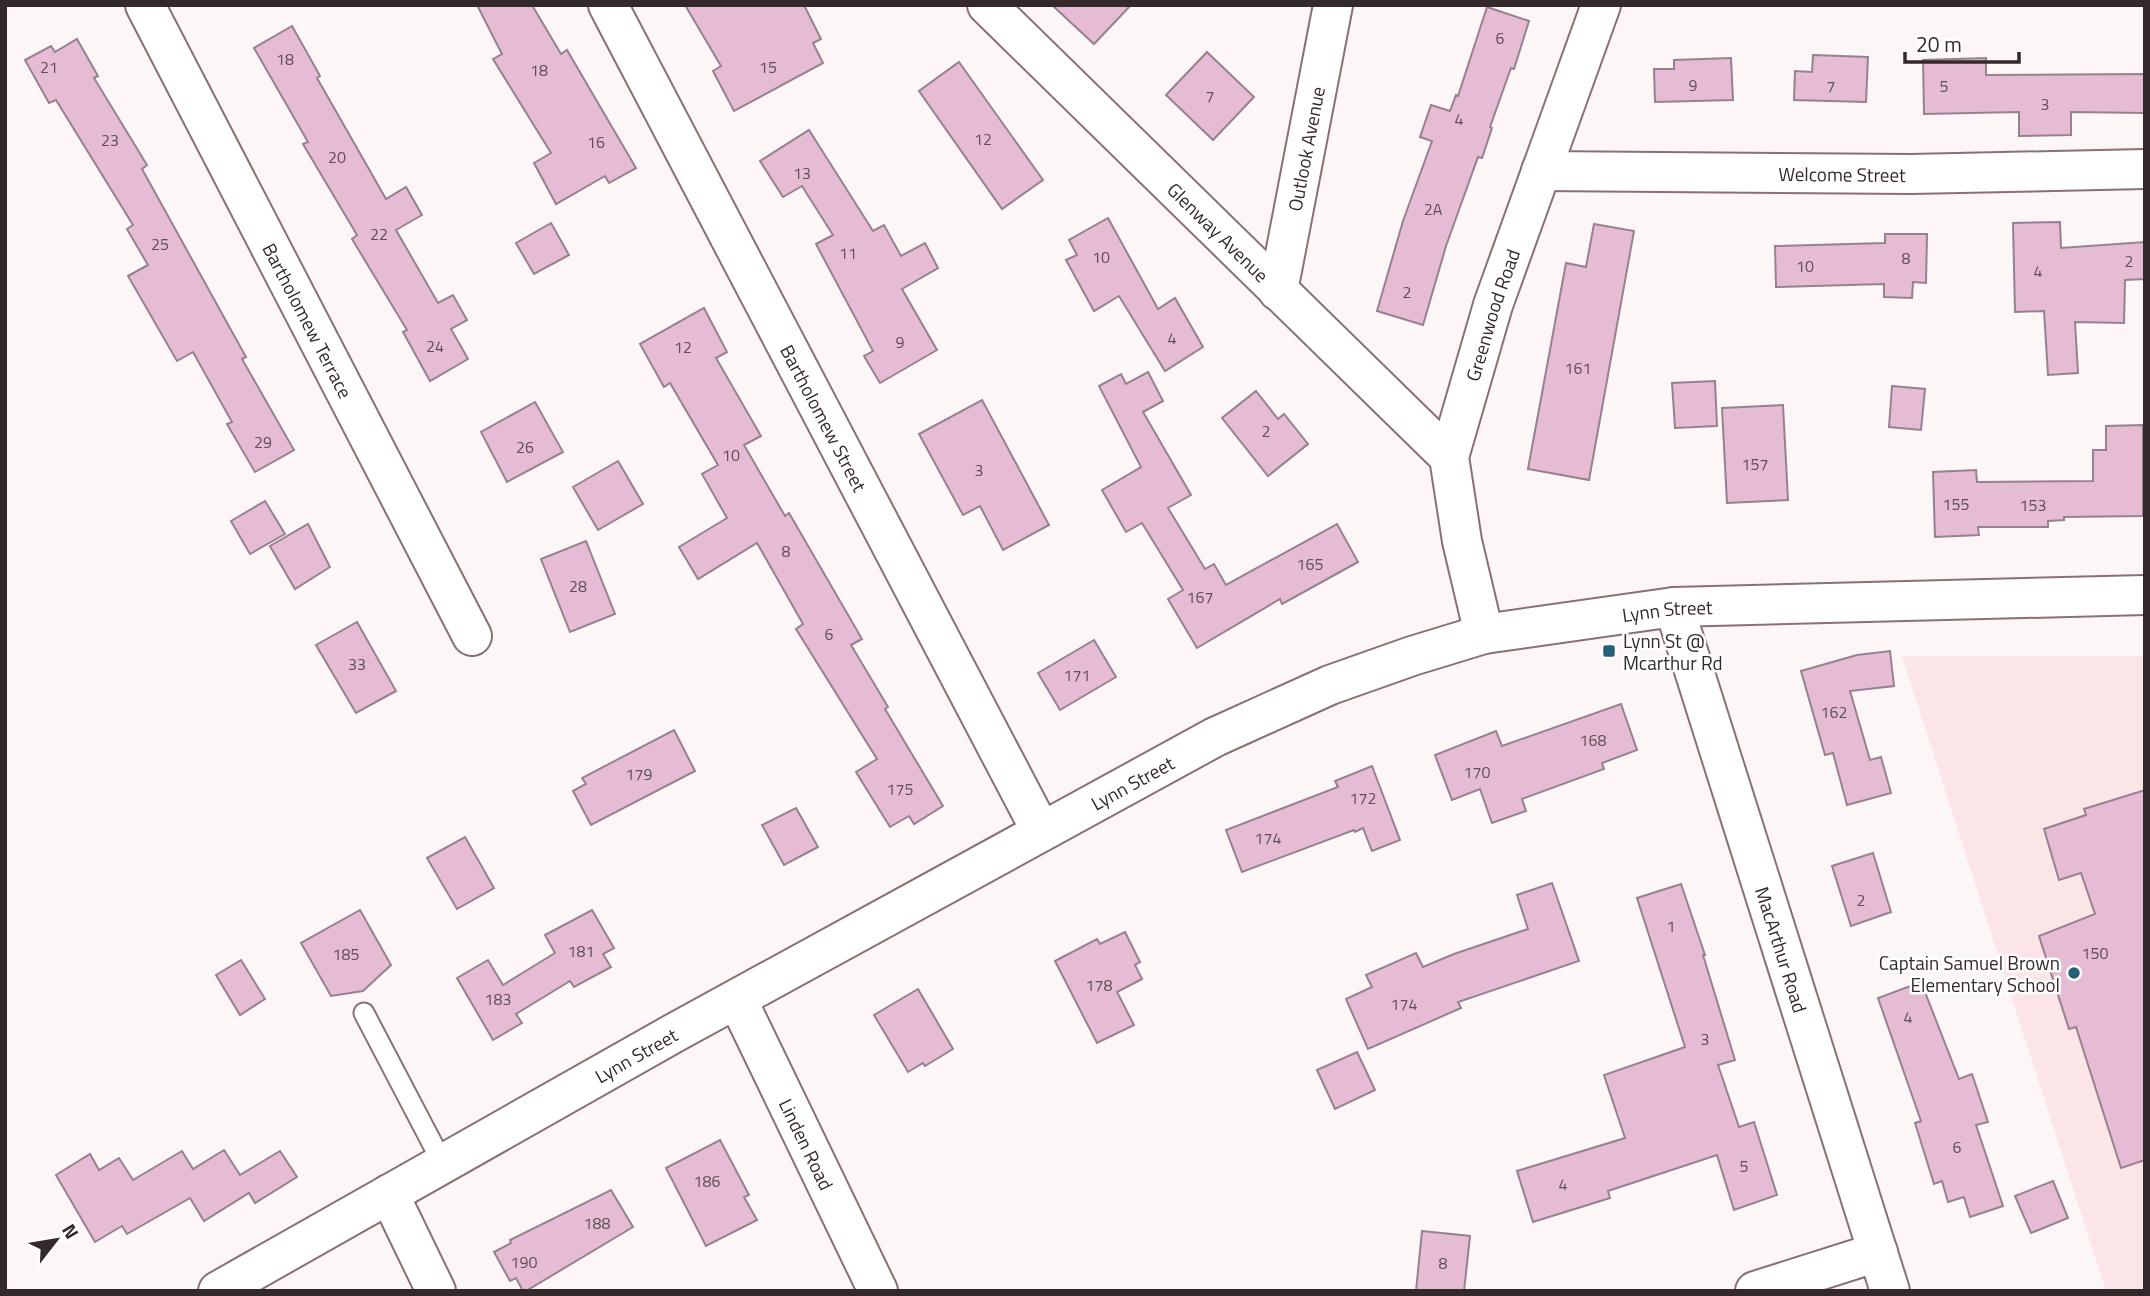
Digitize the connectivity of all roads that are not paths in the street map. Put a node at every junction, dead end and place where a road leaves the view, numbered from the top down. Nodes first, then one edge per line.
1 (145, 5) edge
2 (608, 5) edge
3 (987, 5) edge
4 (1333, 5) edge
5 (1601, 5) edge
6 (2145, 169) edge
7 (1541, 171) junction
8 (1278, 291) junction
9 (1449, 457) junction
10 (2145, 595) edge
11 (1674, 607) junction
12 (1484, 635) junction
13 (472, 636) dead end
14 (1041, 831) junction
15 (737, 999) junction
16 (364, 1013) dead end
17 (443, 1164) junction
18 (388, 1194) junction
19 (1878, 1252) junction
20 (218, 1291) edge
21 (436, 1291) edge
22 (878, 1291) edge
23 (1755, 1291) edge
24 (1889, 1291) edge

1 - 13 street, Bartholomew Terrace
2 - 14 street, Bartholomew Street
3 - 8 street, Glenway Avenue
4 - 8 street, Outlook Avenue
5 - 7 street, Greenwood Road
6 - 7 street, Welcome Street
7 - 9 street, Greenwood Road
8 - 9 street, Glenway Avenue
9 - 12 street, Greenwood Road
10 - 11 street, Lynn Street
11 - 12 street, Lynn Street
11 - 19 street, MacArthur Road
12 - 14 street, Lynn Street
14 - 15 street, Lynn Street
15 - 17 street, Lynn Street
15 - 22 street, Linden Road
16 - 17 lane
17 - 18 street, Lynn Street
18 - 20 street, Lynn Street
18 - 21 street
19 - 23 street
19 - 24 street, MacArthur Road

